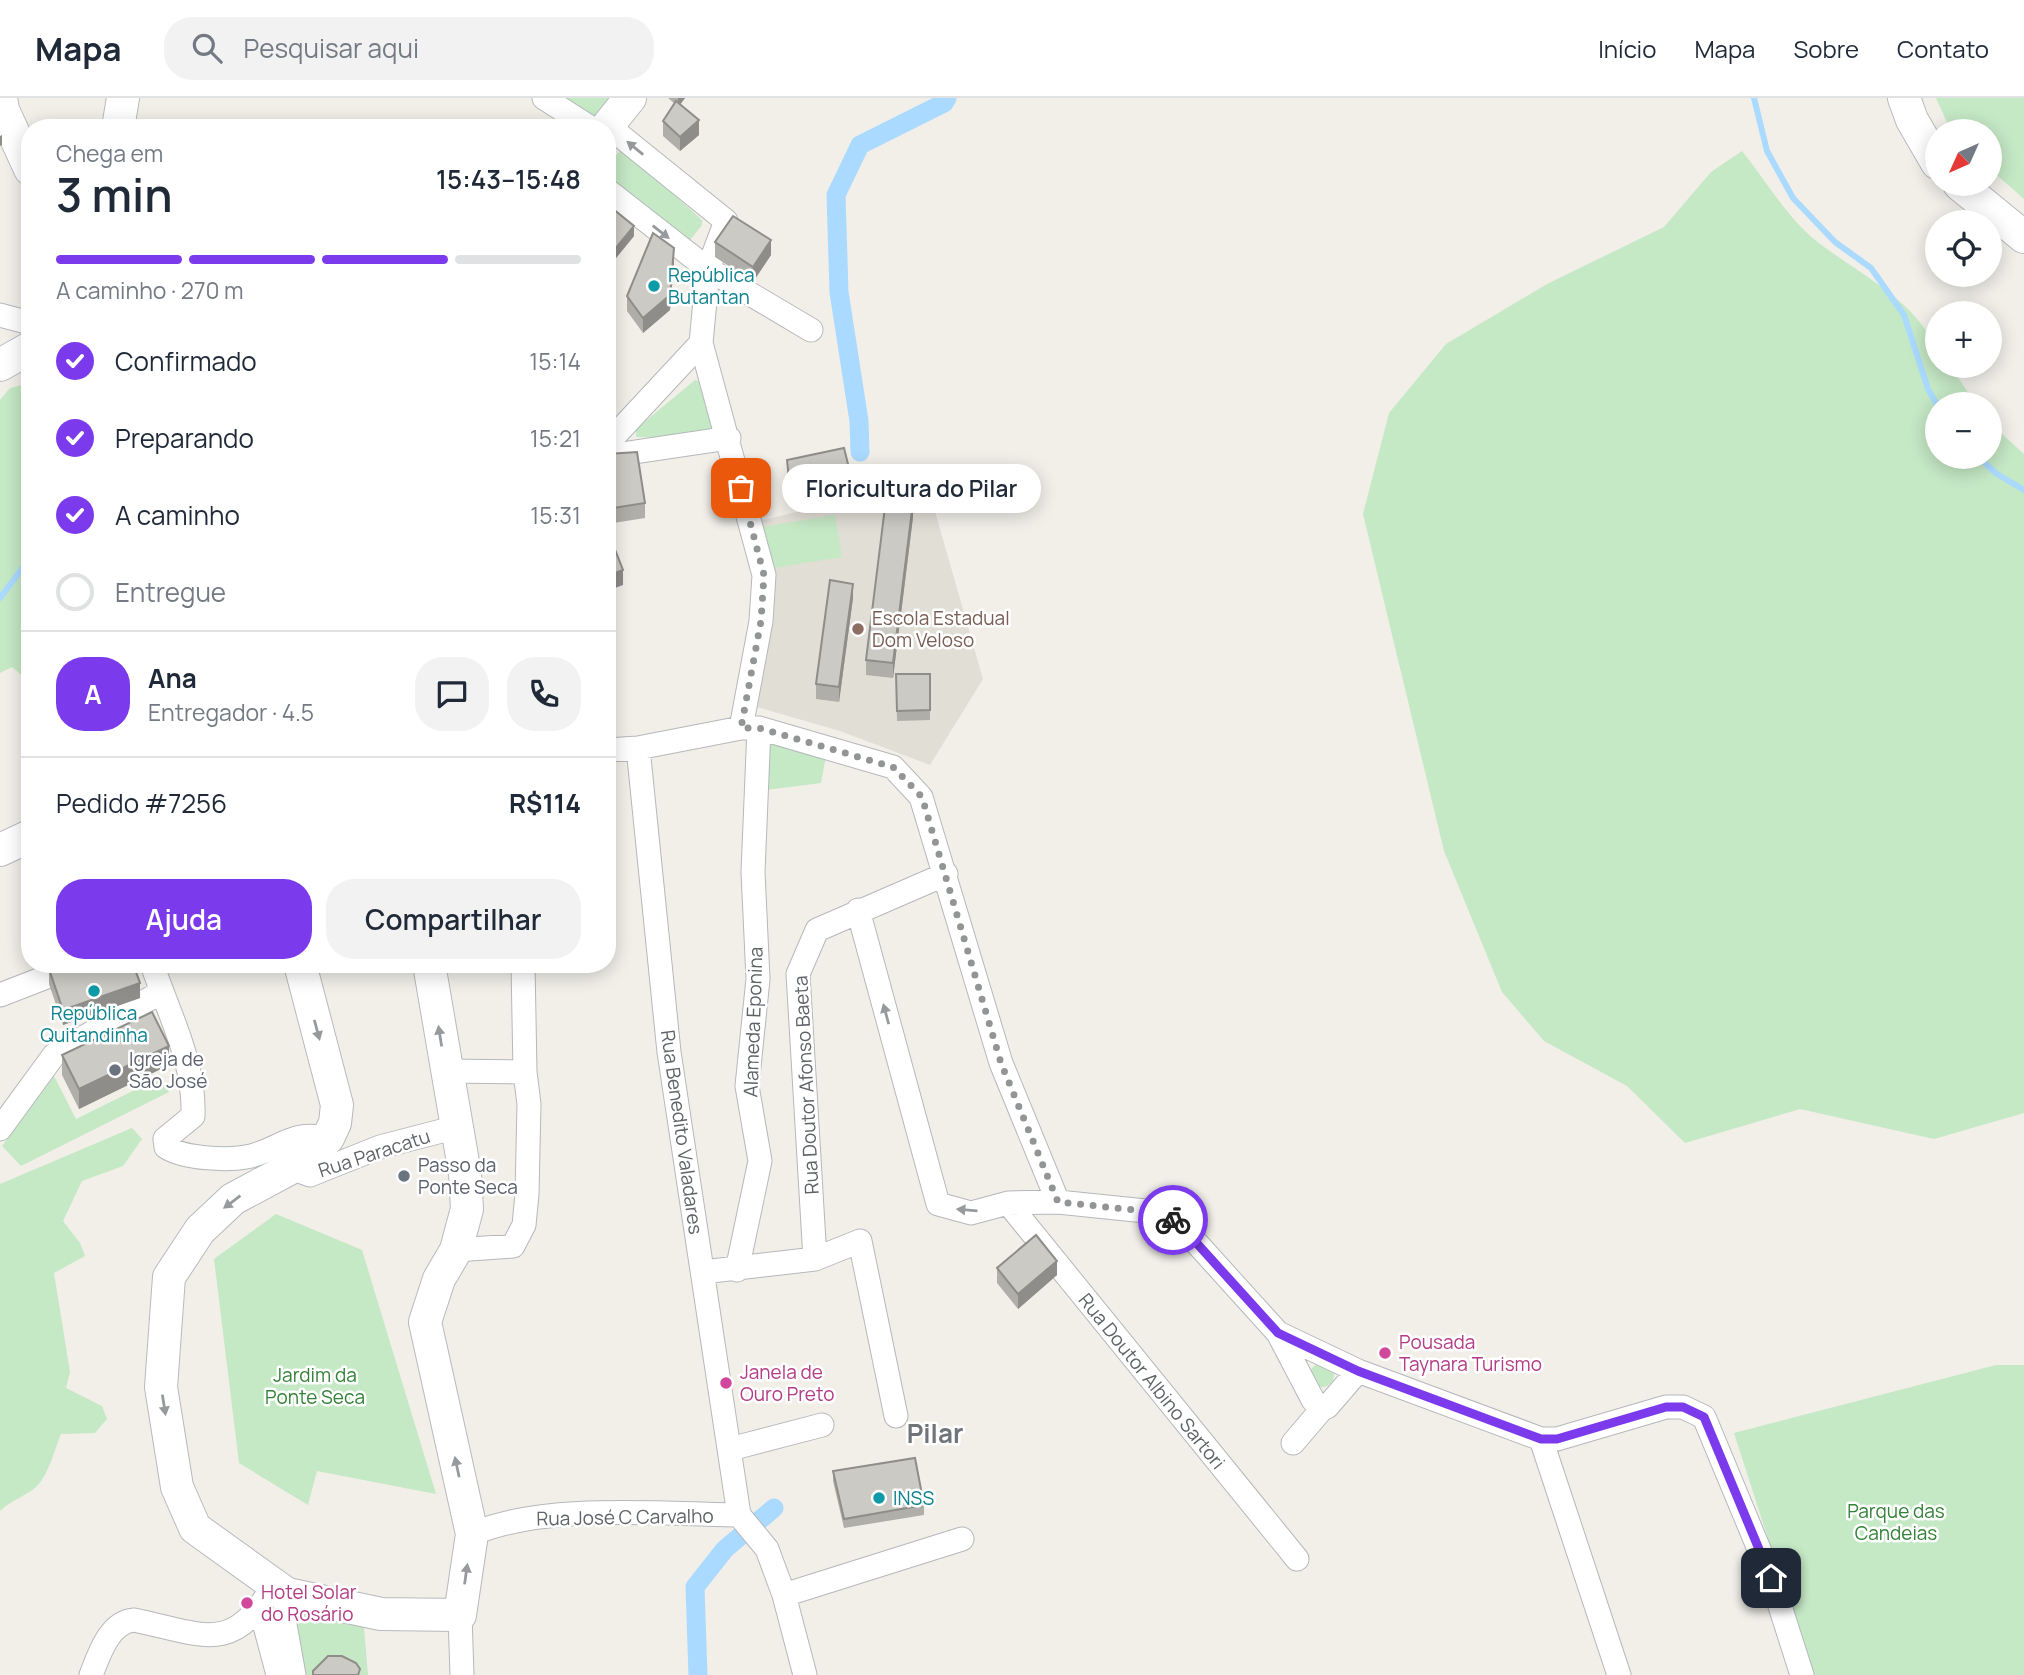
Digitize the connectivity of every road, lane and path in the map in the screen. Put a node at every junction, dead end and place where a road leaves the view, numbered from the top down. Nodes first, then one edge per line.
1 (1, 98) edge
2 (123, 98) edge
3 (544, 98) edge
4 (630, 98) edge
5 (1904, 98) edge
6 (120, 119) edge
7 (585, 119) edge
8 (609, 119) edge
9 (616, 138) edge
10 (1925, 142) edge
11 (21, 149) edge
12 (1974, 196) edge
13 (616, 197) edge
14 (2024, 237) edge
15 (708, 269) junction
16 (0, 315) edge
17 (21, 321) edge
18 (811, 330) dead end
19 (701, 343) junction
20 (21, 353) edge
21 (0, 365) edge
22 (616, 434) edge
23 (729, 438) junction
24 (616, 455) edge
25 (750, 728) junction
26 (638, 748) junction
27 (616, 749) edge
28 (21, 840) edge
29 (0, 850) edge
30 (947, 874) junction
31 (858, 911) junction
32 (57, 973) edge
33 (155, 973) edge
34 (302, 973) edge
35 (430, 973) edge
36 (523, 973) edge
37 (161, 992) junction
38 (0, 995) edge
39 (445, 1071) junction
40 (525, 1072) junction
41 (457, 1127) junction
42 (0, 1129) edge
43 (328, 1138) junction
44 (291, 1168) junction
45 (1058, 1202) junction
46 (1008, 1203) junction
47 (456, 1250) junction
48 (815, 1259) junction
49 (737, 1270) junction
50 (703, 1272) junction
51 (1278, 1333) junction
52 (1358, 1371) junction
53 (1322, 1409) junction
54 (896, 1416) dead end
55 (822, 1425) dead end
56 (1541, 1439) junction
57 (1293, 1443) dead end
58 (730, 1449) junction
59 (741, 1517) junction
60 (472, 1534) junction
61 (962, 1539) dead end
62 (1297, 1559) dead end
63 (784, 1595) junction
64 (274, 1596) junction
65 (460, 1615) junction
66 (91, 1675) edge
67 (278, 1675) edge
68 (295, 1675) edge
69 (462, 1675) edge
70 (805, 1675) edge
71 (1619, 1675) edge
72 (1802, 1675) edge

1 - 11 street
2 - 6 street
3 - 7 street
4 - 8 street
5 - 10 street
15 -> 9 street
12 - 14 street
13 -> 15 street
15 - 18 street
15 - 19 street
16 - 17 street
19 - 22 street
19 - 23 street, Alameda Eponina
20 - 21 street
23 - 24 street
23 - 25 street, Alameda Eponina
25 - 26 street
25 - 30 street
25 - 49 street, Alameda Eponina
26 - 27 street
26 - 50 street, Rua Benedito Valadares
28 - 29 street
30 - 31 street, Rua Doutor Afonso Baeta
30 - 45 street
46 -> 31 street
31 - 48 street, Rua Doutor Afonso Baeta
32 - 38 street
33 - 37 street
34 -> 43 street
39 -> 35 street
36 - 40 street
37 - 42 street
37 - 43 street
39 - 40 street
39 - 41 street
40 - 47 street
41 - 44 street, Rua Paracatu
41 - 47 street
43 - 44 street
44 -> 64 street
45 - 46 street
45 - 51 street
46 - 62 street, Rua Doutor Albino Sartori
60 -> 47 street
48 - 49 street
48 - 54 street
49 - 50 street
50 - 58 street, Rua Benedito Valadares
51 - 52 street
51 - 53 street
52 - 53 street
52 - 56 street
53 - 57 street
55 - 58 street
56 - 71 street
56 - 72 street
58 - 59 street, Rua Benedito Valadares
59 - 60 street, Rua José C Carvalho
59 - 63 street
65 -> 60 street
61 - 63 street
63 - 70 street
64 - 65 street
64 - 66 street
64 - 67 street
64 - 68 street
65 - 69 street

